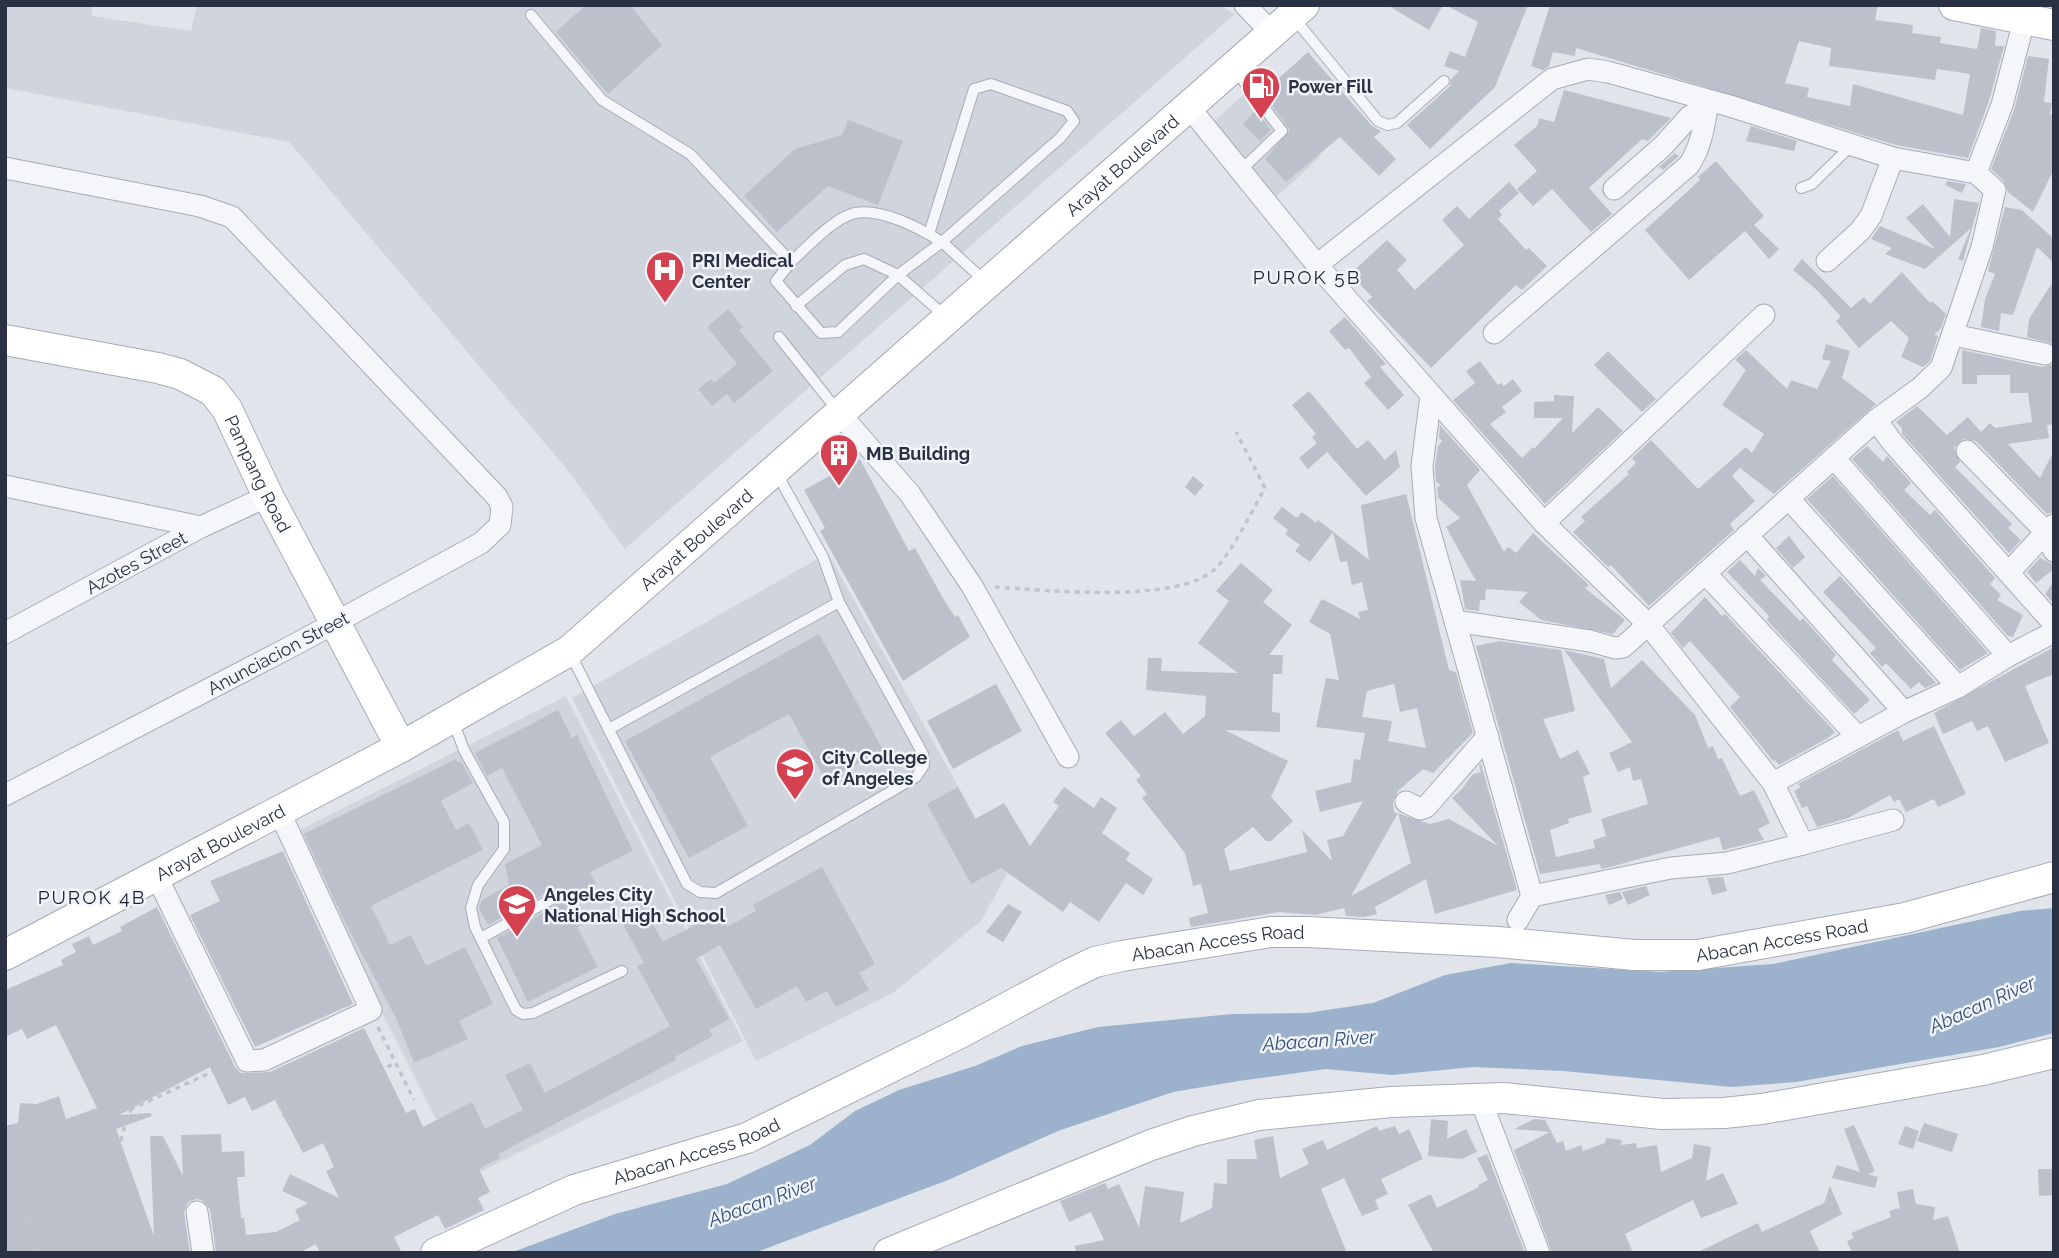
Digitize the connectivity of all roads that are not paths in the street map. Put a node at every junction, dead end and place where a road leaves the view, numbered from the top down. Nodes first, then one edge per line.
1 (1245, 5) edge
2 (1954, 5) edge
3 (531, 15) dead end
4 (1290, 18) edge
5 (2024, 21) junction
6 (2054, 24) edge
7 (1234, 69) junction
8 (1444, 81) dead end
9 (1707, 106) junction
10 (1189, 107) junction
11 (1853, 144) junction
12 (1893, 158) junction
13 (5, 168) edge
14 (1241, 170) junction
15 (1976, 173) junction
16 (1801, 188) dead end
17 (1614, 189) dead end
18 (929, 234) junction
19 (942, 242) junction
20 (1827, 261) dead end
21 (790, 262) junction
22 (1317, 265) junction
23 (898, 275) junction
24 (989, 284) junction
25 (796, 306) junction
26 (1764, 315) dead end
27 (948, 319) junction
28 (1494, 332) dead end
29 (1953, 335) junction
30 (779, 337) dead end
31 (5, 340) edge
32 (2045, 354) dead end
33 (1431, 396) junction
34 (839, 412) junction
35 (1876, 420) junction
36 (1967, 451) dead end
37 (1834, 458) junction
38 (775, 469) junction
39 (5, 486) edge
40 (268, 496) junction
41 (1789, 499) junction
42 (1544, 523) junction
43 (201, 527) junction
44 (1747, 535) junction
45 (2051, 536) edge
46 (2010, 571) junction
47 (1705, 572) junction
48 (839, 602) junction
49 (1455, 621) junction
50 (334, 624) junction
51 (1647, 624) junction
52 (2054, 624) edge
53 (2054, 632) edge
54 (5, 633) edge
55 (569, 651) junction
56 (2008, 656) junction
57 (1958, 688) junction
58 (1904, 712) junction
59 (452, 718) junction
60 (609, 729) junction
61 (1488, 736) junction
62 (1858, 737) junction
63 (401, 747) junction
64 (1068, 757) dead end
65 (1773, 783) junction
66 (5, 795) edge
67 (1406, 802) dead end
68 (279, 811) junction
69 (1893, 820) dead end
70 (1803, 844) junction
71 (157, 877) junction
72 (2054, 877) edge
73 (1532, 896) junction
74 (550, 900) dead end
75 (1518, 920) dead end
76 (481, 938) junction
77 (5, 955) edge
78 (622, 971) dead end
79 (2054, 1053) edge
80 (1480, 1098) junction
81 (197, 1212) dead end
82 (203, 1253) edge
83 (436, 1253) edge
84 (889, 1253) edge
85 (1539, 1253) edge

1 - 4 street
2 - 5 street
3 - 21 lane
4 - 7 street, Arayat Boulevard
4 - 8 lane
5 - 6 street
5 - 15 street
7 - 10 street, Arayat Boulevard
7 - 14 lane
9 - 11 street
9 - 17 street
9 - 22 street
9 - 28 street
10 - 14 street
10 - 24 street, Arayat Boulevard
11 - 12 street
11 - 16 lane
12 - 15 street
12 - 20 street
13 - 50 street, Anunciacion Street
14 - 22 street
15 - 29 street
18 - 19 lane
18 - 19 lane
18 - 21 lane
19 - 23 lane
19 - 24 lane
21 - 25 lane
22 - 33 street
23 - 25 lane
23 - 25 lane
23 - 27 lane
24 - 27 street, Arayat Boulevard
26 - 42 street
27 - 34 street, Arayat Boulevard
29 - 32 street
29 - 35 street
30 - 34 lane
31 - 40 street, Pampang Road
33 - 42 street
33 - 49 street
34 - 38 street, Arayat Boulevard
34 - 64 street
35 - 37 street
35 - 46 street
36 - 45 street
37 - 41 street
37 - 56 street
38 - 48 lane
38 - 55 street, Arayat Boulevard
39 - 43 street
40 - 43 street, Azotes Street
40 - 50 street, Pampang Road
41 - 44 street
41 - 57 street
42 - 51 street
43 - 54 street, Azotes Street
44 - 47 street
44 - 58 street
45 - 46 street
46 - 52 street
47 - 51 street
47 - 62 street
48 - 60 lane
48 - 60 lane
49 - 51 street
49 - 61 street
50 - 63 street, Pampang Road
50 - 66 street, Anunciacion Street
51 - 65 street
53 - 56 street
55 - 59 street, Arayat Boulevard
55 - 60 lane
56 - 57 street
57 - 58 street
58 - 62 street
59 - 63 street, Arayat Boulevard
59 - 76 lane
61 - 67 street
61 - 73 street
62 - 65 street
63 - 68 street, Arayat Boulevard
65 - 70 street
68 - 71 street, Arayat Boulevard
68 - 71 street
69 - 70 street
70 - 73 street
71 - 77 street, Arayat Boulevard
72 - 83 street, Abacan Access Road
73 - 75 street
74 - 76 lane
76 - 78 lane
79 - 80 street
80 - 84 street
80 - 85 street
81 - 82 street

